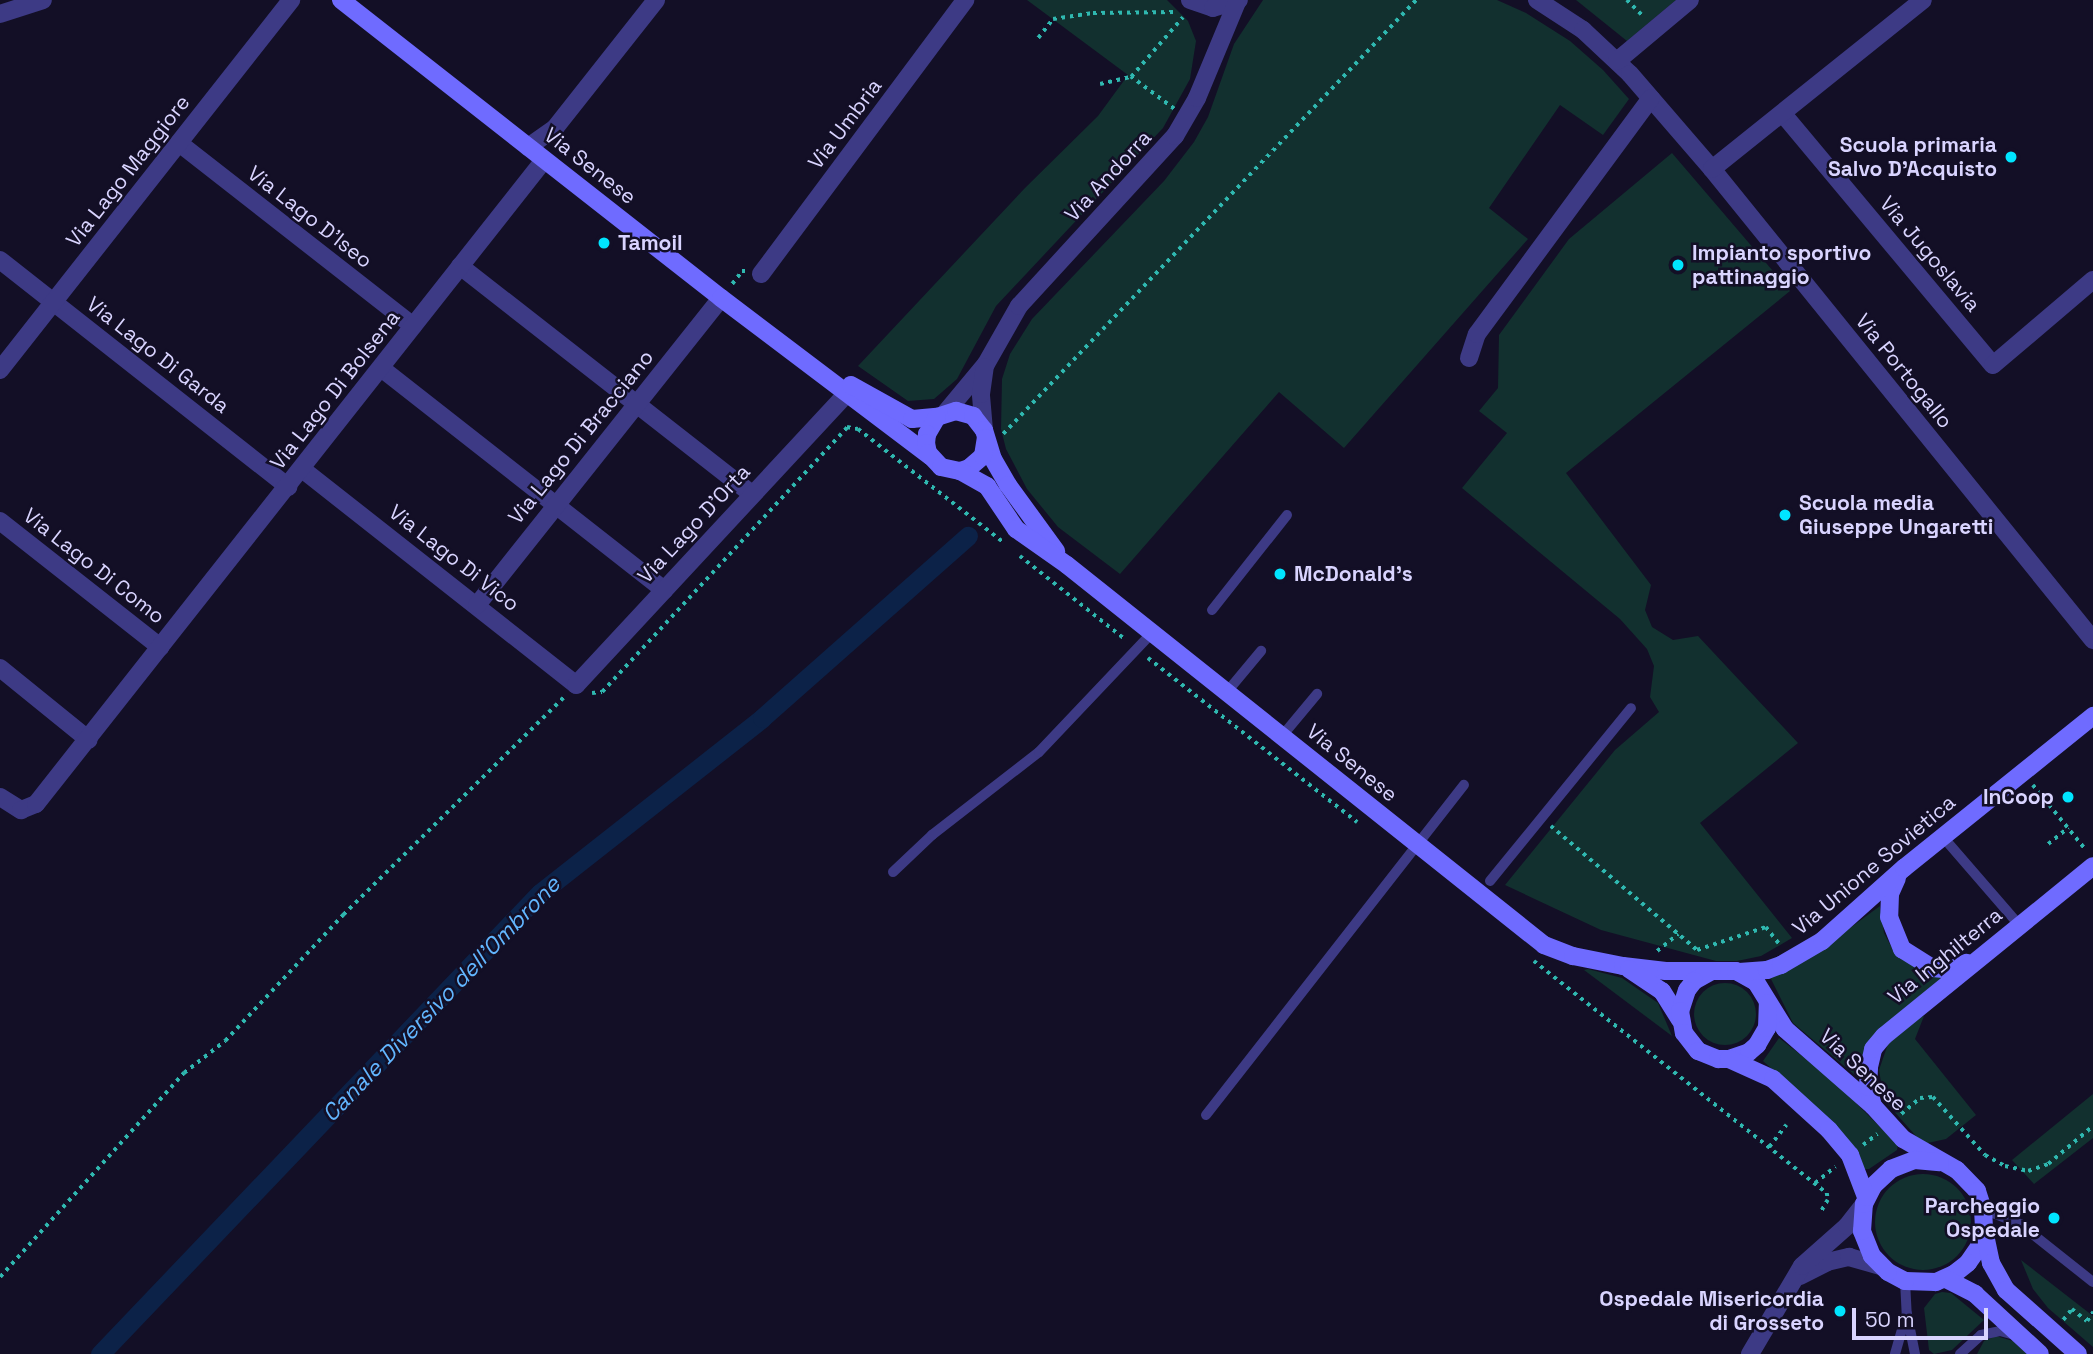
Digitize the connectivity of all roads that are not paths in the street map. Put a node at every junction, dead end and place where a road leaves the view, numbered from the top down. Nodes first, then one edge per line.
1 (43, 0) edge
2 (291, 0) edge
3 (656, 0) edge
4 (965, 0) edge
5 (1190, 0) edge
6 (1537, 0) edge
7 (1690, 0) edge
8 (1923, 0) edge
9 (344, 1) edge
10 (1238, 1) edge
11 (0, 14) edge
12 (1617, 61) junction
13 (1651, 98) junction
14 (1783, 114) junction
15 (179, 143) junction
16 (528, 147) junction
17 (544, 160) junction
18 (1712, 169) junction
19 (0, 260) edge
20 (460, 266) junction
21 (761, 274) road end
22 (2093, 280) edge
23 (721, 298) junction
24 (54, 302) junction
25 (413, 327) junction
26 (1469, 358) dead end
27 (986, 364) junction
28 (813, 365) junction
29 (380, 368) junction
30 (0, 370) edge
31 (846, 394) junction
32 (637, 405) junction
33 (942, 415) junction
34 (990, 436) junction
35 (931, 457) junction
36 (302, 469) junction
37 (960, 471) junction
38 (288, 487) junction
39 (752, 494) junction
40 (557, 504) junction
41 (1287, 515) dead end
42 (0, 521) edge
43 (1067, 565) junction
44 (664, 590) junction
45 (477, 605) junction
46 (1212, 610) dead end
47 (1152, 633) junction
48 (2093, 640) edge
49 (160, 648) junction
50 (1261, 651) dead end
51 (0, 668) edge
52 (576, 685) joint
53 (1227, 692) junction
54 (1317, 694) dead end
55 (1631, 708) dead end
56 (2093, 716) edge
57 (1282, 736) junction
58 (89, 740) junction
59 (1464, 785) dead end
60 (0, 797) edge
61 (1943, 837) junction
62 (1419, 845) junction
63 (2093, 866) edge
64 (1904, 868) junction
65 (893, 872) dead end
66 (1490, 881) dead end
67 (2020, 926) junction
68 (1985, 954) junction
69 (1623, 966) junction
70 (1714, 971) junction
71 (1739, 972) junction
72 (1767, 999) junction
73 (1681, 1023) junction
74 (1729, 1059) junction
75 (1873, 1105) junction
76 (1206, 1115) dead end
77 (1940, 1162) junction
78 (1865, 1200) junction
79 (1983, 1209) junction
80 (1984, 1229) junction
81 (1880, 1266) junction
82 (1946, 1279) junction
83 (1905, 1281) junction
84 (1791, 1282) junction
85 (2093, 1282) edge
86 (1907, 1314) junction
87 (2024, 1338) junction
88 (1750, 1354) edge
89 (1895, 1354) edge
90 (1915, 1354) edge
91 (1960, 1354) edge
92 (2040, 1354) edge
93 (2078, 1354) edge

1 - 11 street
2 - 15 street, Via Lago Maggiore
3 - 16 street
4 - 21 street, Via Umbria
5 - 10 street
6 - 12 street, Via Portogallo
7 - 12 street
8 - 14 street
9 - 16 main road, Via Senese
10 - 27 street, Via Andorra
12 - 13 street, Via Portogallo
13 - 18 street, Via Portogallo
13 - 26 street
14 - 18 street
14 - 22 street, Via Jugoslavia
15 - 24 street, Via Lago Maggiore
15 - 25 street, Via Lago D'Iseo
16 - 17 main road, Via Senese
17 - 20 street, Via Lago Di Bolsena
17 - 23 main road, Via Senese
18 - 48 street, Via Portogallo
19 - 24 street, Via Lago Di Garda
20 - 25 street, Via Lago Di Bolsena
20 - 32 street
23 - 28 main road, Via Senese
23 - 32 street, Via Lago Di Bracciano
24 - 30 street, Via Lago Maggiore
24 - 38 street, Via Lago Di Garda
25 - 29 street, Via Lago Di Bolsena
27 - 33 street, Via Andorra
27 - 34 street, Via Andorra
28 - 31 main road, Via Senese
28 - 33 main road, Via Senese
29 - 36 street, Via Lago Di Bolsena
29 - 40 street
31 - 35 main road, Via Senese
31 - 39 street, Via Lago D'Orta
32 - 39 street
32 - 40 street, Via Lago Di Bracciano
33 - 34 main road, Via Senese
33 - 35 main road
34 - 37 main road
34 - 43 main road, Via Senese
35 - 37 main road, Via Senese
36 - 38 street, Via Lago Di Bolsena
36 - 45 street, Via Lago Di Vico
37 - 43 main road, Via Senese
38 - 49 street, Via Lago Di Bolsena
39 - 44 street, Via Lago D'Orta
40 - 44 street
40 - 45 street, Via Lago Di Bracciano
41 - 46 lane
42 - 49 street, Via Lago Di Como
43 - 47 main road, Via Senese
44 - 52 street, Via Lago D'Orta
45 - 52 street, Via Lago Di Vico
47 - 53 main road, Via Senese
47 - 65 lane
49 - 58 street, Via Lago Di Bolsena
50 - 53 lane
51 - 58 street
53 - 57 main road, Via Senese
54 - 57 lane
55 - 66 lane
56 - 61 main road, Via Unione Sovietica
57 - 62 main road, Via Senese
58 - 60 street, Via Lago Di Bolsena
59 - 62 lane
61 - 64 main road, Via Unione Sovietica
61 - 67 lane
62 - 69 main road, Via Senese
62 - 76 lane
63 - 67 main road, Via Inghilterra
64 - 68 main road
64 - 71 main road, Via Unione Sovietica
67 - 68 main road, Via Inghilterra
68 - 75 main road, Via Inghilterra
69 - 70 main road, Via Senese
69 - 73 main road, Via Senese
70 - 71 main road, Via Senese
70 - 73 main road
71 - 72 main road, Via Senese
72 - 74 main road
72 - 75 main road, Via Senese
73 - 74 main road, Via Senese
74 - 78 main road, Via Senese
75 - 77 main road, Via Senese
77 - 78 main road
77 - 79 main road, Via Senese
78 - 81 main road, Via Senese
78 - 84 street
79 - 80 main road, Via Senese
79 - 85 lane
80 - 82 main road, Via Senese
80 - 93 main road, Via Senese
81 - 83 main road, Via Senese
81 - 84 street
82 - 83 main road
82 - 87 main road
83 - 86 lane
84 - 88 street
86 - 89 lane
86 - 90 lane
87 - 91 lane
87 - 92 main road

